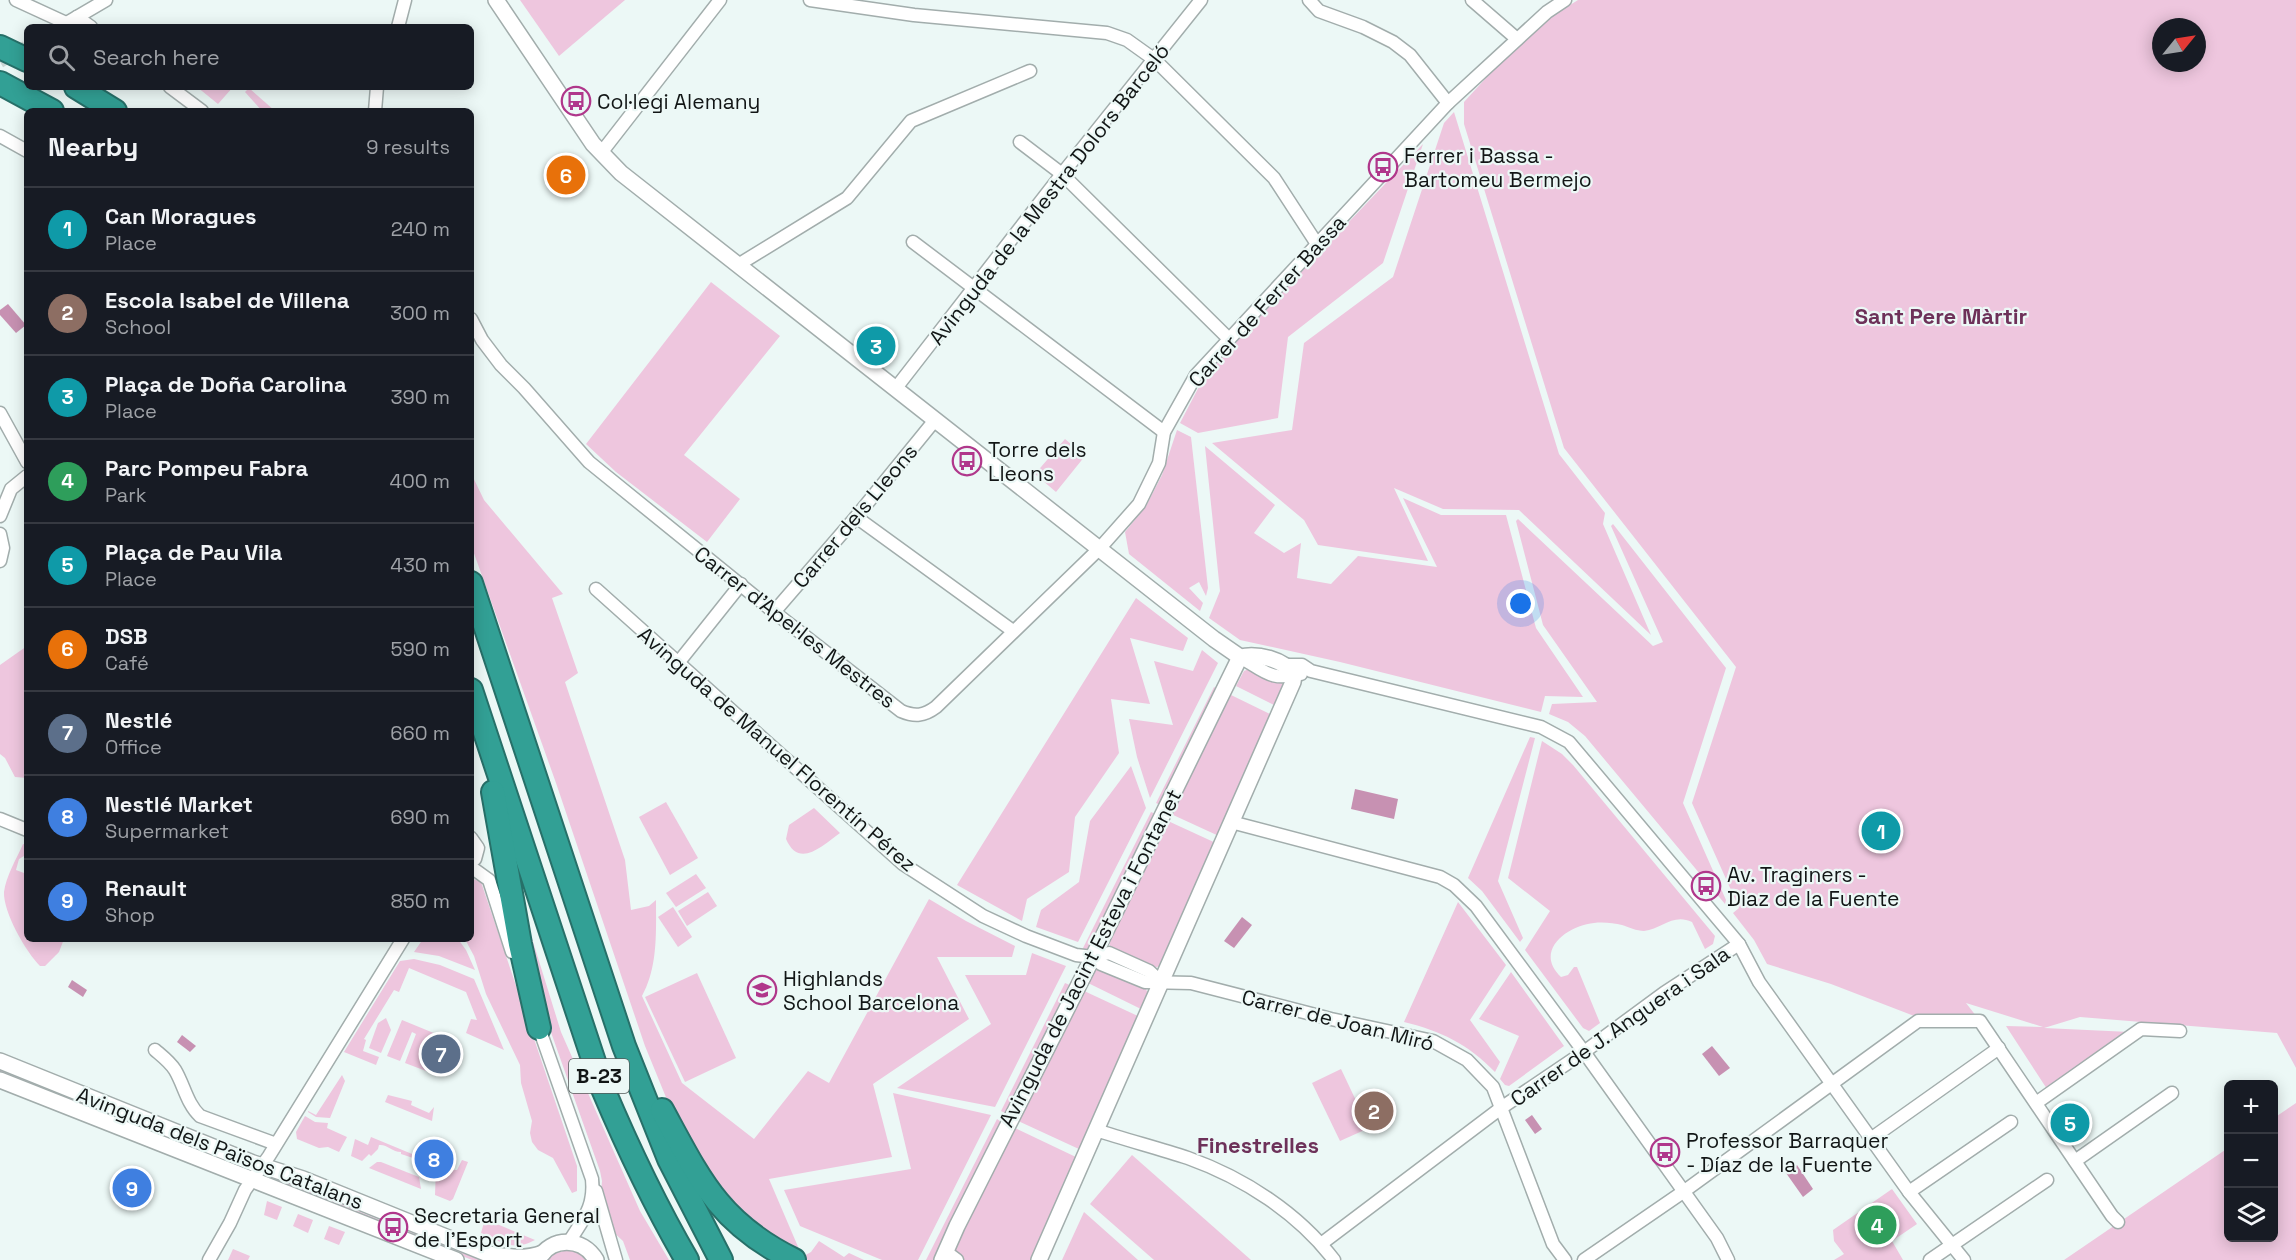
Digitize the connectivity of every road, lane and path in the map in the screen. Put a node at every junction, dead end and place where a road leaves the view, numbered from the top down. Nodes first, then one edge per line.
1 (16, 0) edge
2 (106, 0) edge
3 (405, 0) edge
4 (496, 0) edge
5 (720, 0) edge
6 (810, 0) edge
7 (1202, 0) edge
8 (1309, 0) edge
9 (1472, 0) edge
10 (1565, 0) edge
11 (68, 22) edge
12 (399, 24) edge
13 (1517, 39) junction
14 (0, 47) edge
15 (24, 59) edge
16 (1155, 60) junction
17 (1030, 71) dead end
18 (0, 83) edge
19 (81, 90) edge
20 (174, 90) edge
21 (376, 90) edge
22 (1448, 103) junction
23 (46, 108) edge
24 (110, 108) edge
25 (198, 108) edge
26 (375, 108) edge
27 (0, 136) edge
28 (1020, 142) dead end
29 (24, 149) edge
30 (601, 153) junction
31 (1062, 174) junction
32 (913, 242) dead end
33 (1317, 244) junction
34 (738, 265) junction
35 (974, 289) junction
36 (474, 325) edge
37 (1228, 338) junction
38 (896, 388) junction
39 (0, 413) edge
40 (935, 420) junction
41 (1164, 432) junction
42 (24, 457) edge
43 (24, 479) edge
44 (0, 516) edge
45 (856, 517) junction
46 (0, 534) edge
47 (1100, 548) junction
48 (0, 561) edge
49 (741, 584) junction
50 (596, 589) dead end
51 (474, 592) edge
52 (774, 612) junction
53 (1013, 631) junction
54 (1240, 657) junction
55 (678, 663) junction
56 (1290, 670) junction
57 (474, 699) edge
58 (482, 723) junction
59 (0, 819) edge
60 (1231, 822) junction
61 (24, 829) edge
62 (474, 841) edge
63 (474, 860) edge
64 (474, 869) edge
65 (401, 942) edge
66 (1739, 944) junction
67 (1093, 957) junction
68 (1162, 982) junction
69 (604, 986) junction
70 (539, 1028) junction
71 (2180, 1031) dead end
72 (1999, 1048) junction
73 (154, 1050) dead end
74 (1584, 1052) junction
75 (0, 1061) edge
76 (0, 1080) edge
77 (1832, 1083) junction
78 (2172, 1093) dead end
79 (646, 1103) junction
80 (2036, 1103) junction
81 (1502, 1108) junction
82 (2011, 1122) dead end
83 (1096, 1130) junction
84 (1872, 1138) junction
85 (276, 1144) junction
86 (2075, 1161) junction
87 (262, 1166) junction
88 (592, 1179) junction
89 (252, 1180) junction
90 (2047, 1180) dead end
91 (1683, 1192) junction
92 (1909, 1192) junction
93 (2118, 1222) dead end
94 (569, 1242) junction
95 (1321, 1244) junction
96 (1951, 1246) junction
97 (540, 1256) edge
98 (948, 1256) edge
99 (492, 1257) edge
100 (209, 1260) edge
101 (456, 1260) edge
102 (596, 1260) edge
103 (616, 1260) edge
104 (687, 1260) edge
105 (721, 1260) edge
106 (735, 1260) edge
107 (794, 1260) edge
108 (1039, 1260) edge
109 (1334, 1260) edge
110 (1565, 1260) edge
111 (1584, 1260) edge
112 (1728, 1260) edge
113 (1930, 1260) edge
114 (1964, 1260) edge

1 - 11 street
2 - 11 street
3 - 12 street
4 - 30 street
5 - 30 street
6 - 16 street
7 - 16 street, Avinguda de la Mestra Dolors Barceló
8 - 22 street
9 - 13 street
10 - 13 street, Carrer de Ferrer Bassa
13 - 22 street, Carrer de Ferrer Bassa
14 - 15 highway
16 - 31 street, Avinguda de la Mestra Dolors Barceló
16 - 33 street
17 - 34 street
18 - 23 highway
19 - 24 highway
20 - 25 street
21 - 26 street
22 - 33 street, Carrer de Ferrer Bassa
27 - 29 street
28 - 31 street
30 - 34 street
31 - 35 street, Avinguda de la Mestra Dolors Barceló
31 - 37 street
32 - 35 street
33 - 37 street, Carrer de Ferrer Bassa
34 - 38 street
35 - 38 street, Avinguda de la Mestra Dolors Barceló
35 - 41 street
36 - 49 street, Carrer d'Apel·les Mestres
37 - 41 street, Carrer de Ferrer Bassa
38 - 40 street
39 - 42 street
40 - 45 street, Carrer dels Lleons
40 - 47 street
41 - 47 street, Carrer de Ferrer Bassa
43 - 44 street
45 - 52 street, Carrer dels Lleons
45 - 53 street
46 - 48 street
47 - 53 street, Carrer d'Apel·les Mestres
47 - 54 street
49 - 52 street, Carrer d'Apel·les Mestres
49 - 55 street
50 - 55 street, Avinguda de Manuel Florentín Pérez
51 - 69 highway, B-23
52 - 53 street, Carrer d'Apel·les Mestres
54 - 56 street
54 - 67 street, Avinguda de Jacint Esteva i Fontanet
55 - 67 street, Avinguda de Manuel Florentín Pérez
56 - 60 street
56 - 66 street
57 - 58 highway, B-23
58 - 70 highway
58 - 104 highway, B-23
59 - 61 street
60 - 68 street
60 - 74 street
62 - 63 street
64 - 70 street
65 - 85 street
66 - 74 street, Carrer de J. Anguera i Sala
66 - 77 street
67 - 68 street
67 - 98 street, Avinguda de Jacint Esteva i Fontanet
68 - 81 street, Carrer de Joan Miró
68 - 83 street
69 - 79 highway, B-23
69 - 107 highway
70 - 88 street
71 - 80 street
72 - 77 street
72 - 80 street
72 - 84 street
73 - 85 street, Avinguda dels Països Catalans
74 - 81 street, Carrer de J. Anguera i Sala
74 - 91 street
75 - 87 street, Avinguda dels Països Catalans
76 - 89 street, Avinguda dels Països Catalans
77 - 84 street
77 - 91 street
78 - 86 street
79 - 105 highway, B-23
79 - 106 highway
80 - 86 street
81 - 95 street, Carrer de J. Anguera i Sala
81 - 110 street, Carrer de Joan Miró
82 - 92 street
83 - 95 street
83 - 108 street
84 - 92 street
85 - 87 street
86 - 93 street
87 - 89 street
87 - 99 street, Avinguda dels Països Catalans
88 - 94 street
88 - 103 street
89 - 100 street
89 - 101 street, Avinguda dels Països Catalans
90 - 96 street
91 - 111 street
91 - 112 street
92 - 96 street
94 - 97 street, Avinguda dels Països Catalans
94 - 102 street
95 - 109 street
96 - 113 street
96 - 114 street
97 - 99 street, Avinguda dels Països Catalans

